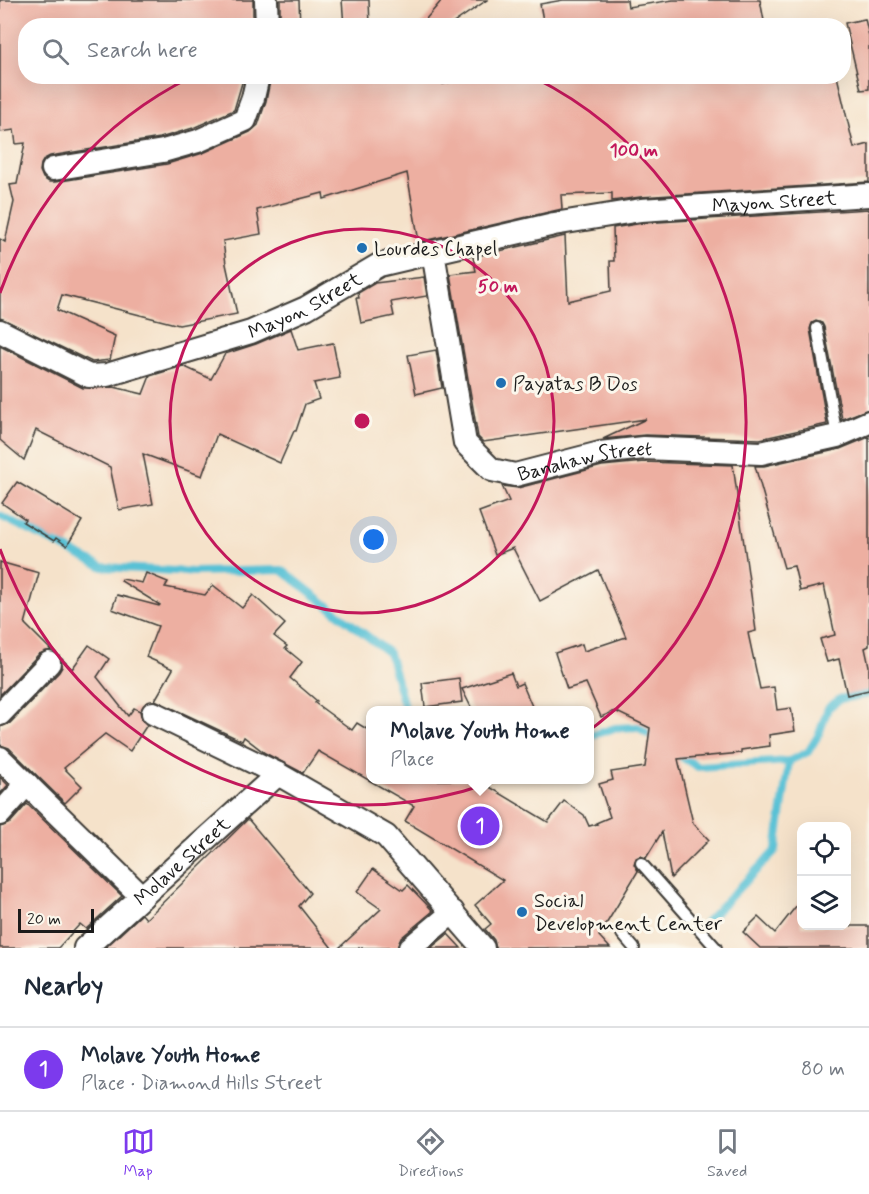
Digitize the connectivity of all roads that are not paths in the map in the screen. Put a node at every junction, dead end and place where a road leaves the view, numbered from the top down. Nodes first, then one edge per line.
1 (266, 0) edge
2 (267, 18) edge
3 (256, 84) edge
4 (53, 169) dead end
5 (869, 195) edge
6 (433, 252) junction
7 (817, 328) dead end
8 (0, 332) edge
9 (869, 422) edge
10 (837, 436) junction
11 (49, 663) dead end
12 (153, 713) dead end
13 (0, 714) edge
14 (0, 758) edge
15 (278, 774) junction
16 (27, 784) junction
17 (0, 814) edge
18 (640, 863) dead end
19 (142, 897) junction
20 (453, 912) junction
21 (622, 934) dead end
22 (85, 948) edge
23 (410, 948) edge
24 (483, 948) edge
25 (634, 948) edge
26 (716, 948) edge

1 - 2 street
3 - 4 street
5 - 6 street, Mayon Street
6 - 8 street, Mayon Street
6 - 10 street, Banahaw Street
7 - 10 lane
9 - 10 street, Banahaw Street
11 - 13 street
12 - 15 street
14 - 16 street
15 - 19 street, Molave Street
15 - 20 street
16 - 17 street
16 - 19 street
18 - 26 lane
19 - 22 street, Molave Street
20 - 23 street
20 - 24 street
21 - 25 lane

